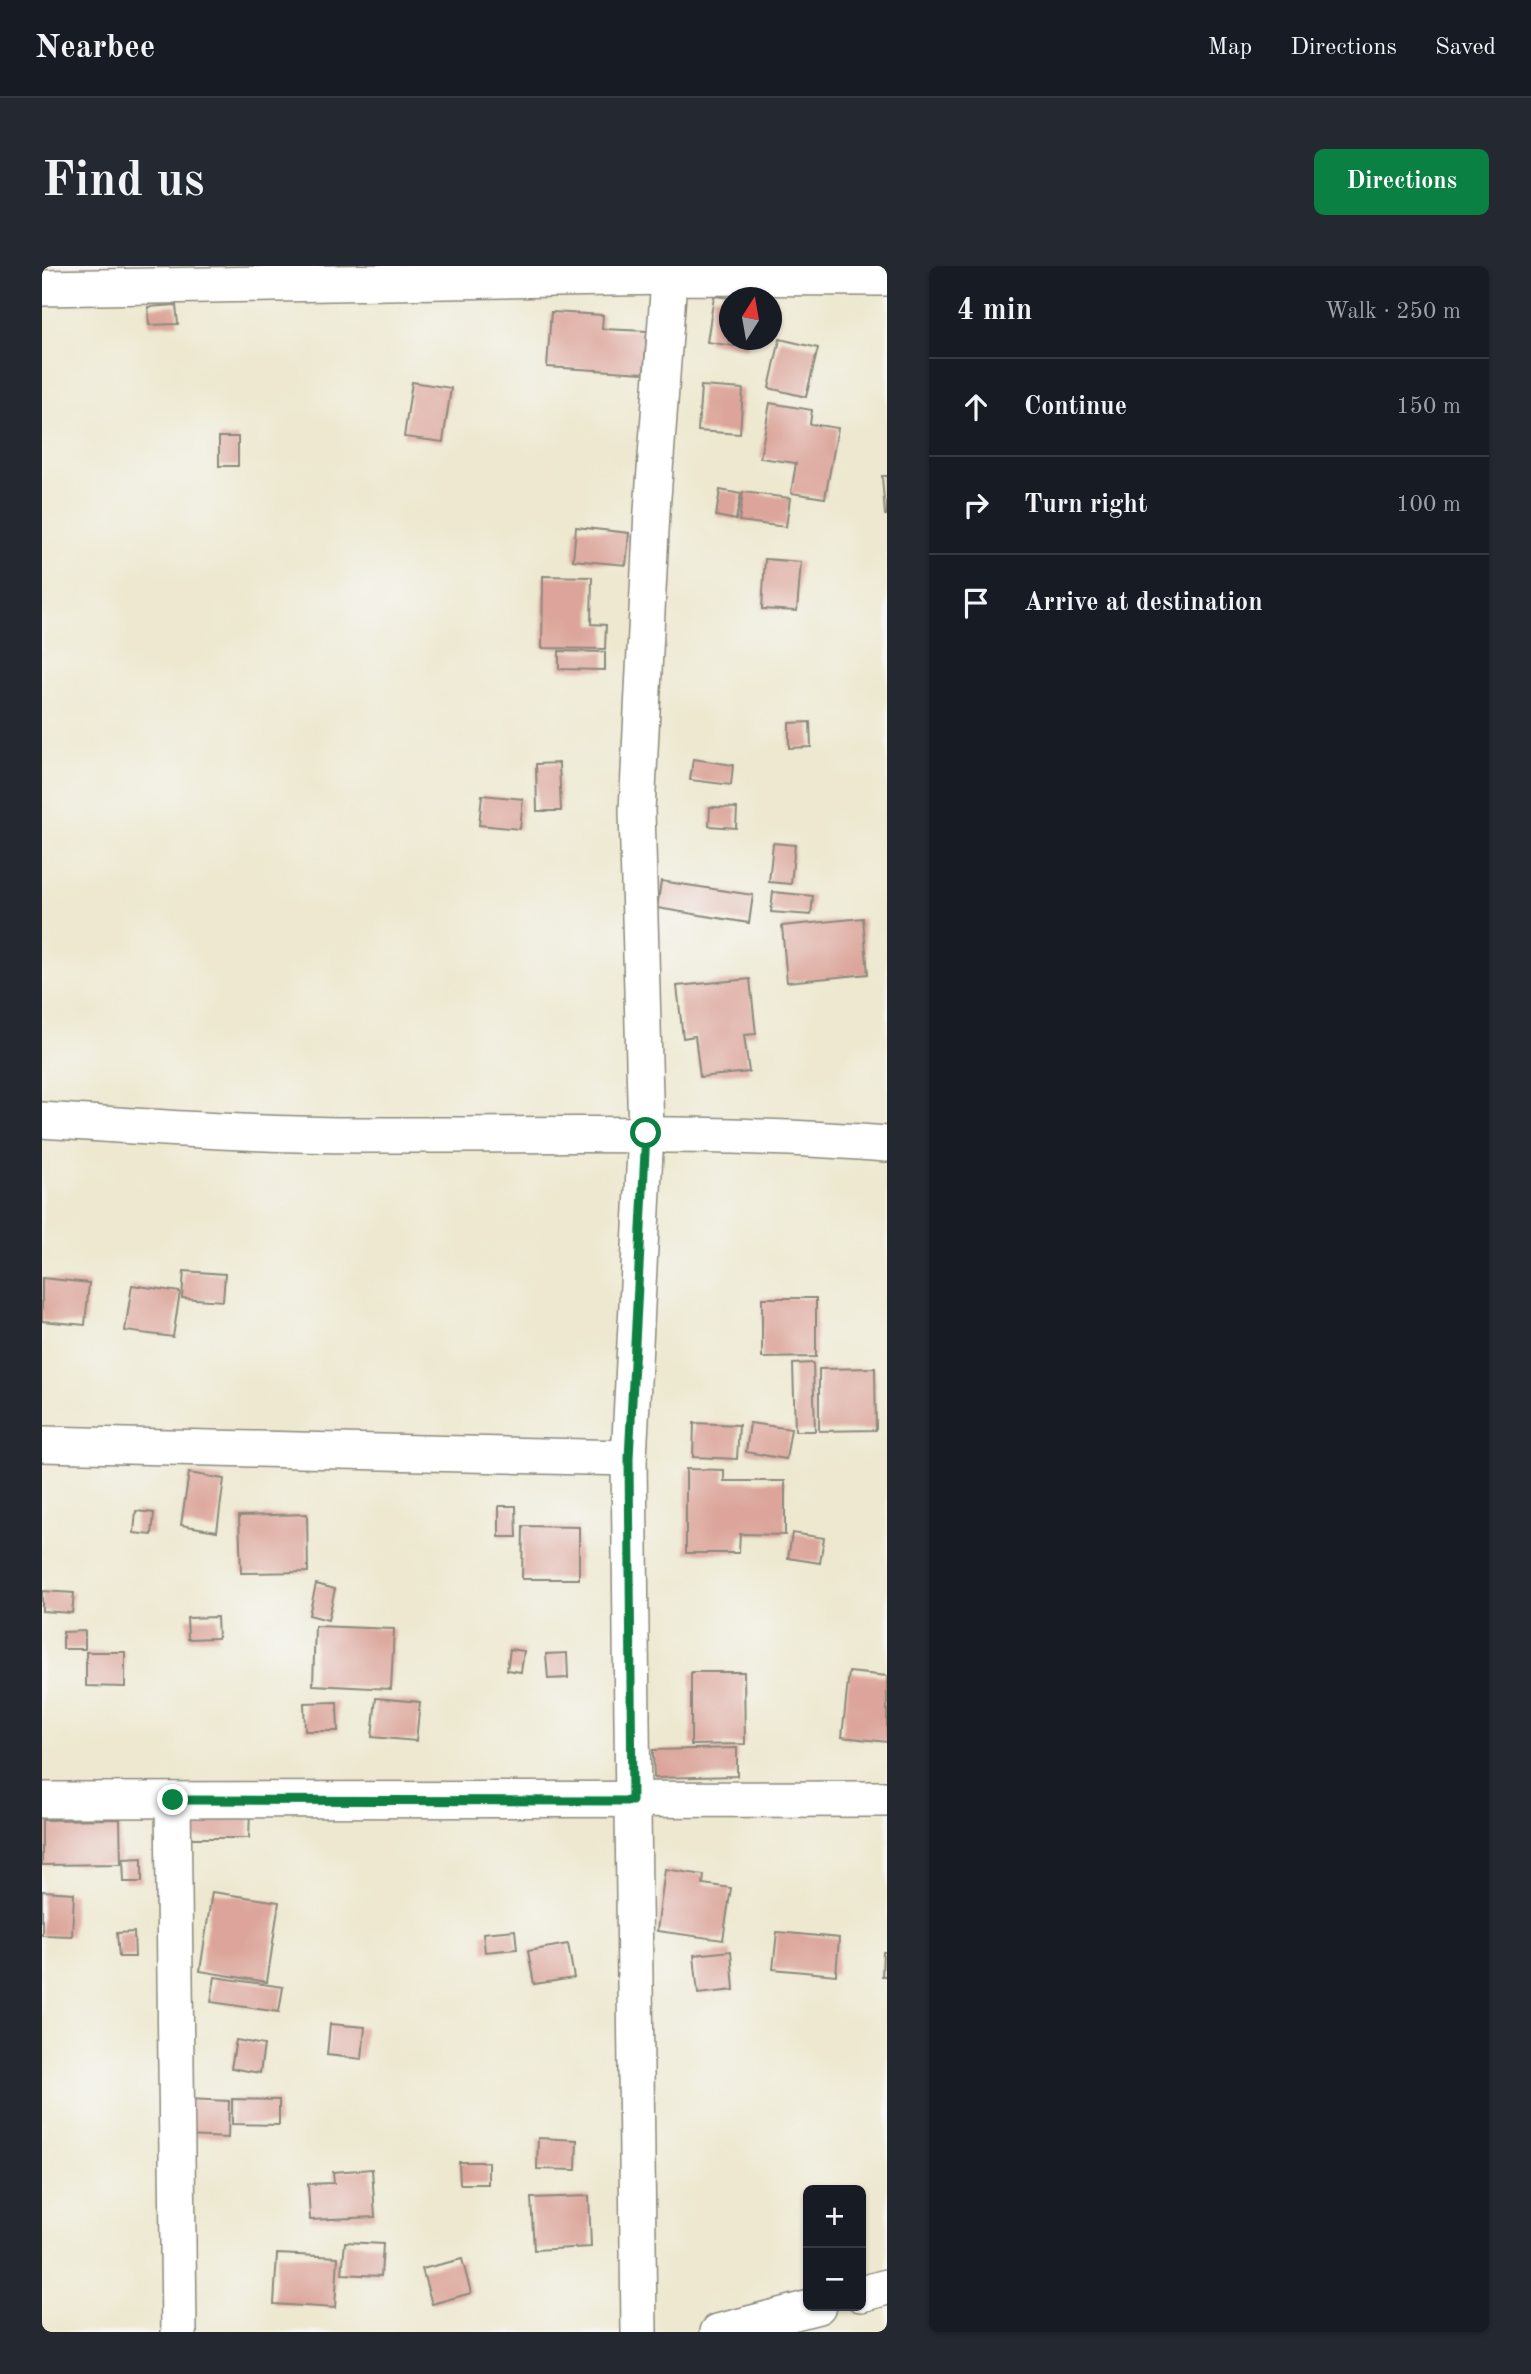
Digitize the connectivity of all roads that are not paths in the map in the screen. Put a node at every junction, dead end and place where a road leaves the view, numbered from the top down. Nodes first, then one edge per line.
1 (669, 272) edge
2 (343, 275) edge
3 (887, 278) edge
4 (42, 288) edge
5 (42, 1120) edge
6 (646, 1133) junction
7 (887, 1144) edge
8 (42, 1444) edge
9 (629, 1458) junction
10 (887, 1799) edge
11 (42, 1800) edge
12 (173, 1800) junction
13 (632, 1801) junction
14 (887, 2287) edge
15 (866, 2293) edge
16 (803, 2310) edge
17 (179, 2332) edge
18 (639, 2332) edge
19 (718, 2332) edge

1 - 2 street
1 - 3 street
1 - 6 street
2 - 4 street
5 - 6 street
6 - 7 street
6 - 9 street
8 - 9 street
9 - 13 street
10 - 13 street
11 - 12 street
12 - 13 street
12 - 17 street
13 - 18 street
14 - 15 street
16 - 19 street

